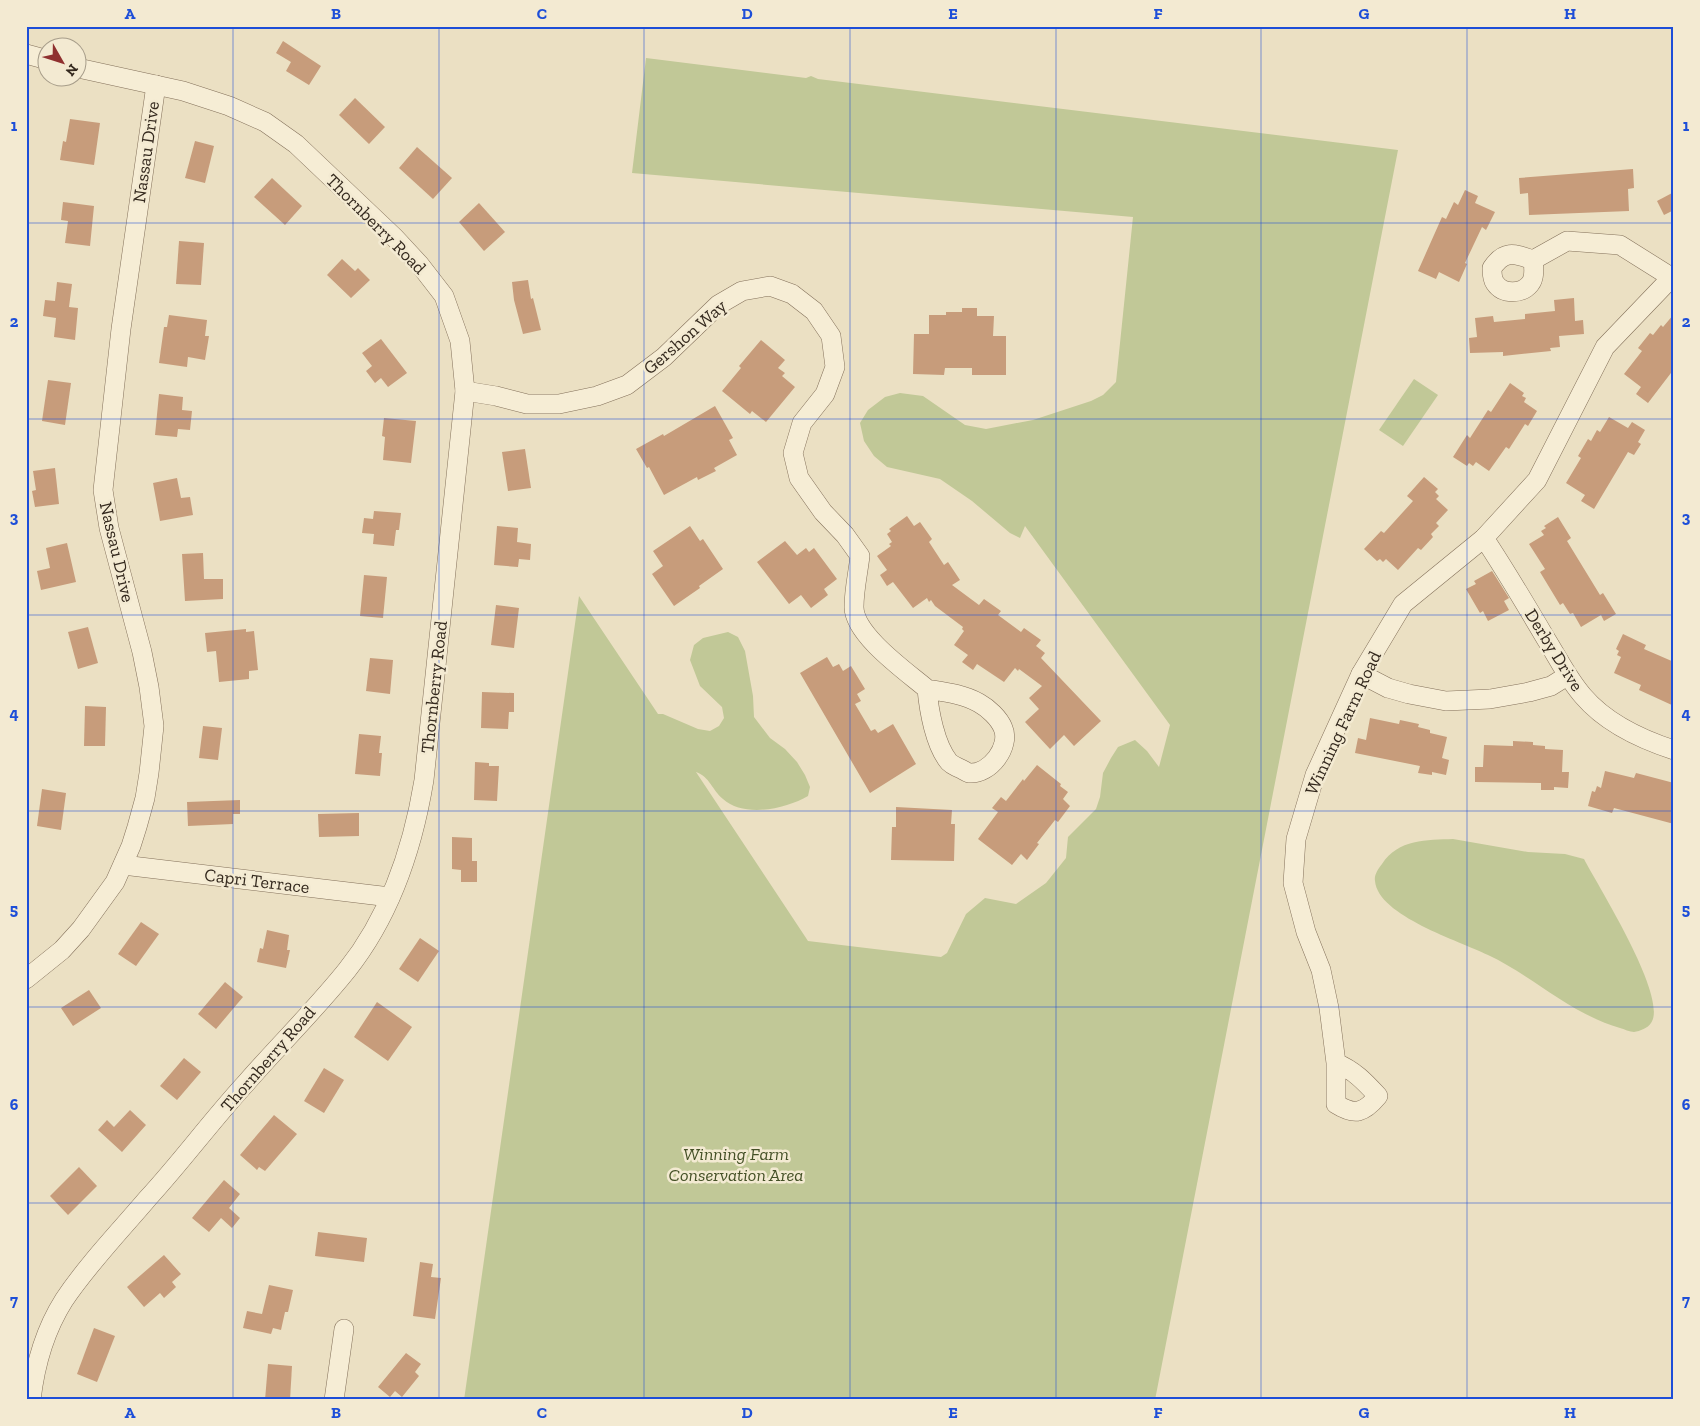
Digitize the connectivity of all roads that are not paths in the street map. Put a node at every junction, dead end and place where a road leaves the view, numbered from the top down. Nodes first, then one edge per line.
1 (88, 70) edge
2 (156, 85) junction
3 (1533, 260) dead end
4 (1673, 276) edge
5 (465, 391) junction
6 (1484, 538) junction
7 (1361, 674) junction
8 (1567, 676) junction
9 (927, 689) junction
10 (1674, 750) edge
11 (123, 865) junction
12 (390, 897) junction
13 (26, 979) edge
14 (1336, 1063) dead end
15 (344, 1329) dead end
16 (31, 1400) edge
17 (334, 1400) edge

1 - 2 street, Thornberry Road
2 - 5 street, Thornberry Road
2 - 11 street, Nassau Drive
3 - 4 street
4 - 6 street, Winning Farm Road
5 - 9 street, Gershon Way
5 - 12 street, Thornberry Road
6 - 7 street, Winning Farm Road
6 - 8 street, Derby Drive
7 - 8 street
7 - 14 street, Winning Farm Road
8 - 10 street, Derby Drive
9 - 9 street
11 - 12 street, Capri Terrace
11 - 13 street, Nassau Drive
12 - 16 street, Thornberry Road
15 - 17 street

